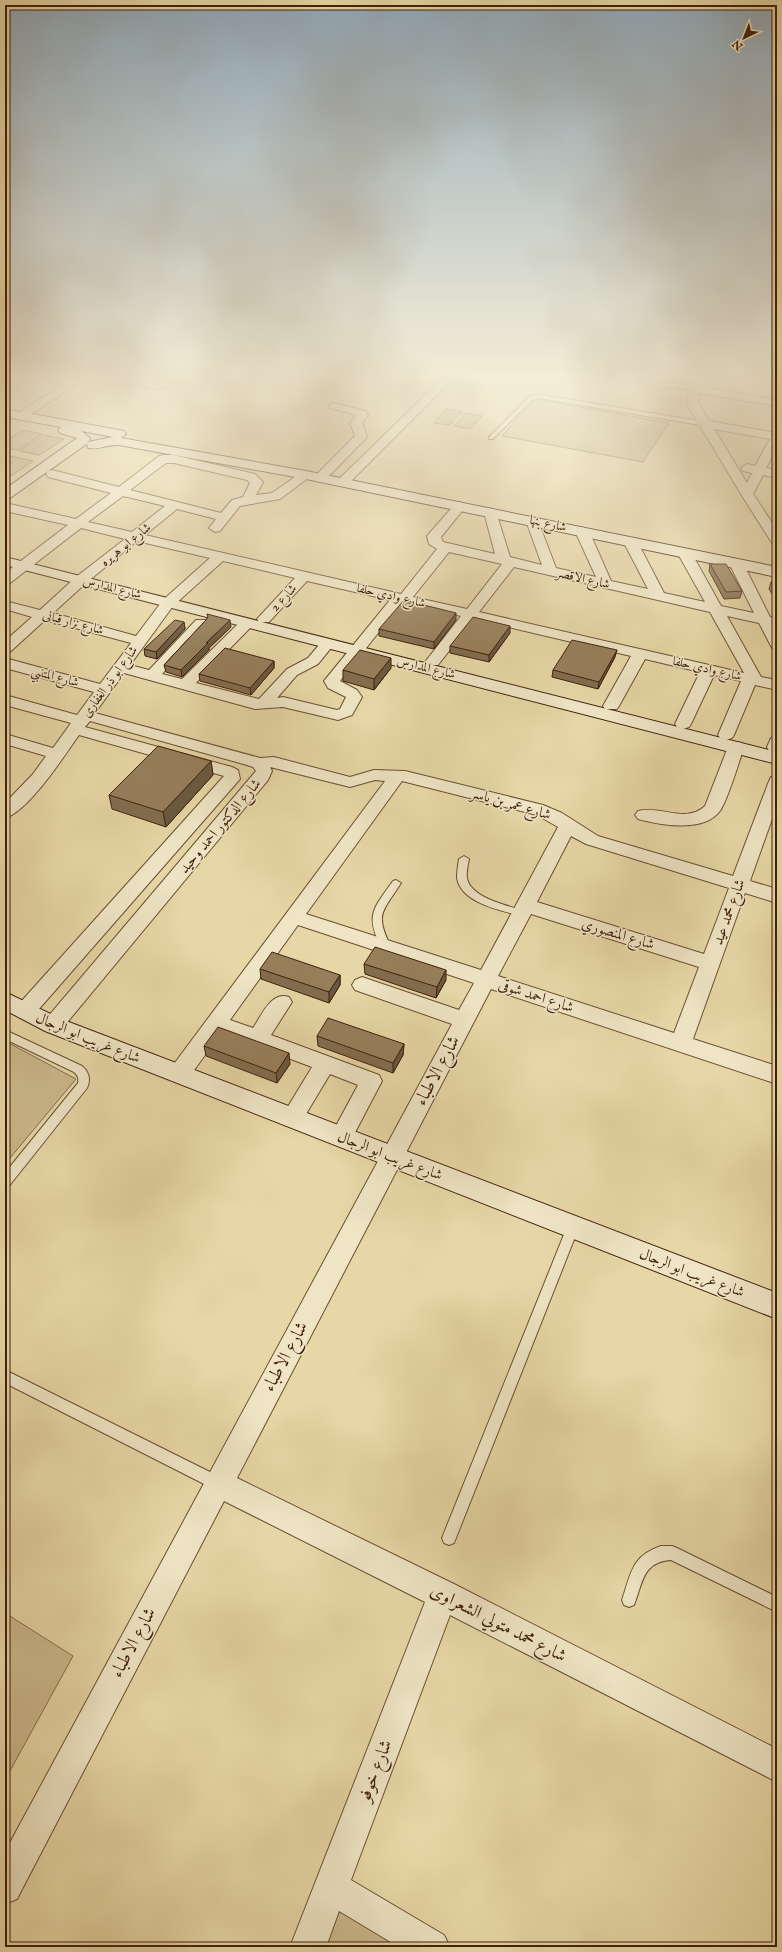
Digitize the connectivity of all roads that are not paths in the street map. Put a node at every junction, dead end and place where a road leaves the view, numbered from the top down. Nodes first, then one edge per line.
1 (50, 466) edge
2 (61, 466) edge
3 (152, 466) edge
4 (202, 466) edge
5 (263, 466) edge
6 (327, 466) edge
7 (359, 466) edge
8 (730, 466) edge
9 (734, 466) edge
10 (762, 466) edge
11 (759, 471) junction
12 (52, 474) junction
13 (777, 474) edge
14 (315, 476) junction
15 (343, 482) junction
16 (120, 491) junction
17 (747, 494) junction
18 (5, 495) edge
19 (248, 499) junction
20 (175, 505) junction
21 (460, 506) junction
22 (5, 507) edge
23 (490, 512) junction
24 (762, 517) junction
25 (223, 518) junction
26 (777, 520) edge
27 (532, 521) junction
28 (78, 524) junction
29 (214, 529) dead end
30 (582, 531) junction
31 (135, 537) junction
32 (777, 540) edge
33 (630, 542) junction
34 (445, 548) junction
35 (684, 552) junction
36 (5, 554) edge
37 (220, 557) junction
38 (5, 561) edge
39 (507, 562) junction
40 (27, 563) junction
41 (736, 563) junction
42 (551, 572) junction
43 (777, 572) edge
44 (304, 576) junction
45 (84, 578) junction
46 (5, 580) edge
47 (606, 584) junction
48 (659, 596) junction
49 (401, 599) junction
50 (172, 600) junction
51 (5, 605) edge
52 (717, 609) junction
53 (470, 614) junction
54 (42, 615) junction
55 (264, 619) junction
56 (771, 621) edge
57 (247, 623) junction
58 (201, 624) edge
59 (140, 641) junction
60 (204, 643) junction
61 (328, 644) junction
62 (777, 645) edge
63 (358, 647) junction
64 (5, 648) edge
65 (640, 654) junction
66 (433, 662) junction
67 (5, 663) edge
68 (121, 668) junction
69 (709, 670) junction
70 (152, 676) junction
71 (753, 680) junction
72 (185, 685) junction
73 (777, 685) edge
74 (104, 690) junction
75 (5, 700) edge
76 (263, 704) junction
77 (611, 706) junction
78 (81, 722) junction
79 (683, 724) junction
80 (5, 739) edge
81 (731, 741) junction
82 (776, 748) edge
83 (57, 754) junction
84 (259, 763) junction
85 (398, 775) junction
86 (777, 781) edge
87 (9, 805) edge
88 (644, 816) dead end
89 (567, 827) junction
90 (464, 859) dead end
91 (396, 884) dead end
92 (739, 884) junction
93 (777, 896) edge
94 (523, 909) junction
95 (294, 917) junction
96 (386, 947) junction
97 (711, 962) junction
98 (486, 980) junction
99 (362, 985) dead end
100 (282, 1002) dead end
101 (15, 1006) edge
102 (465, 1020) junction
103 (217, 1023) junction
104 (53, 1025) junction
105 (5, 1034) edge
106 (257, 1038) junction
107 (681, 1044) junction
108 (325, 1064) junction
109 (179, 1074) junction
110 (777, 1075) edge
111 (292, 1118) junction
112 (341, 1137) junction
113 (392, 1157) junction
114 (5, 1182) edge
115 (573, 1227) junction
116 (777, 1306) edge
117 (5, 1376) edge
118 (219, 1484) junction
119 (449, 1538) dead end
120 (442, 1595) junction
121 (630, 1600) dead end
122 (777, 1605) edge
123 (777, 1766) edge
124 (5, 1887) edge
125 (332, 1888) junction
126 (308, 1947) edge
127 (432, 1947) edge

1 - 18 main road
2 - 12 main road
3 - 16 street
4 - 19 street
5 - 14 main road, شارع بنها
6 - 14 street
7 - 15 street
8 - 17 street
9 - 11 street
10 - 11 street
11 - 13 street
11 - 17 street
12 - 16 street
12 - 22 main road
14 - 15 main road, شارع بنها
14 - 19 street
15 - 21 main road, شارع بنها
16 - 20 street
16 - 28 street
17 - 24 street
19 - 25 street
20 - 25 street
20 - 31 street, شارع ابو هريره
21 - 23 main road, شارع بنها
21 - 34 street
22 - 28 street, شارع وادي حلفا
23 - 27 main road, شارع بنها
23 - 39 street
24 - 26 street
24 - 32 street
25 - 29 street
27 - 30 main road, شارع بنها
27 - 42 street
28 - 31 street, شارع وادي حلفا
28 - 40 street
30 - 33 main road, شارع بنها
30 - 47 street
31 - 37 street, شارع وادي حلفا
31 - 45 street, شارع ابو هريره
33 - 35 main road, شارع بنها
33 - 48 street
34 - 39 street, شارع الاقصر
34 - 49 street
35 - 41 main road, شارع بنها
35 - 52 street
36 - 40 main road, شارع المدارس
37 - 44 street, شارع وادي حلفا
37 - 50 street, شارع ابو ذر الغفارى
38 - 40 main road, شارع المدارس
39 - 42 street, شارع الاقصر
39 - 53 street
40 - 45 main road, شارع المدارس
40 - 46 street
41 - 43 main road, شارع بنها
41 - 56 street
42 - 47 street, شارع الاقصر
44 - 49 street, شارع وادي حلفا
44 - 55 street, شارع 2
45 - 50 main road, شارع المدارس
45 - 54 street, شارع ابو هريره
47 - 48 street, شارع الاقصر
48 - 52 street, شارع الاقصر
49 - 53 street, شارع وادي حلفا
49 - 63 street
50 - 55 main road, شارع المدارس
50 - 57 main road, شارع المدارس
50 - 59 street, شارع ابو ذر الغفارى
51 - 54 street, شارع نزار قبانى
52 - 56 street, شارع الاقصر
52 - 71 street
53 - 65 street, شارع وادي حلفا
53 - 66 street
54 - 59 street, شارع نزار قبانى
54 - 64 street, شارع ابو هريره
55 - 63 main road, شارع المدارس
56 - 62 street
57 - 60 street
57 - 61 main road, شارع المدارس
58 - 60 street
59 - 68 street, شارع ابو ذر الغفارى
60 - 70 street
60 - 72 street
61 - 63 main road, شارع المدارس
61 - 76 street
63 - 66 main road, شارع المدارس
63 - 76 street
63 - 81 main road, شارع المدارس
65 - 69 street, شارع وادي حلفا
65 - 77 street
66 - 77 main road, شارع المدارس
67 - 74 street, شارع المتنبي
68 - 70 street
68 - 74 street, شارع ابو ذر الغفارى
69 - 71 street, شارع وادي حلفا
69 - 79 street
70 - 72 street
71 - 73 street, شارع وادي حلفا
71 - 81 street
72 - 76 street
74 - 78 street, شارع ابو ذر الغفارى
75 - 78 street
77 - 79 main road, شارع المدارس
78 - 83 street, شارع ابو ذر الغفارى
78 - 84 street, شارع الدكتور احمد وحيد
78 - 101 street, شارع الدكتور احمد وحيد
79 - 81 main road, شارع المدارس
80 - 83 street
81 - 82 main road, شارع المدارس
81 - 88 street
83 - 87 street, شارع ابو ذر الغفارى
84 - 85 street, شارع عمر بن ياسر
84 - 104 street, شارع الدكتور احمد وحيد
85 - 89 street, شارع عمر بن ياسر
85 - 95 street
86 - 92 street, شارع محمد عيد
89 - 92 street, شارع عمر بن ياسر
89 - 94 street, شارع الاطباء
90 - 94 lane
91 - 96 lane
92 - 93 street, شارع عمر بن ياسر
92 - 97 street, شارع محمد عيد
94 - 97 street, شارع المنصوري
94 - 98 street, شارع الاطباء
95 - 96 street, شارع احمد شوقى
95 - 103 street
96 - 98 street, شارع احمد شوقى
97 - 107 street, شارع محمد عيد
98 - 102 street, شارع الاطباء
98 - 107 street, شارع احمد شوقى
99 - 102 street
100 - 106 street
101 - 104 main road, شارع غريب ابو الرجال
102 - 113 street, شارع الاطباء
103 - 106 street
103 - 109 street
104 - 109 main road, شارع غريب ابو الرجال
105 - 114 lane
106 - 108 street
107 - 110 street, شارع احمد شوقى
108 - 111 street
108 - 112 street
109 - 111 main road, شارع غريب ابو الرجال
111 - 112 main road, شارع غريب ابو الرجال
112 - 113 main road, شارع غريب ابو الرجال
113 - 115 main road, شارع غريب ابو الرجال
113 - 118 street, شارع الاطباء
115 - 116 main road, شارع غريب ابو الرجال
115 - 119 lane
117 - 118 lane
118 - 120 street, شارع محمد متولي الشعراوى
118 - 124 street, شارع الاطباء
120 - 123 street, شارع محمد متولي الشعراوى
120 - 125 street, شارع خوفو
121 - 122 lane
125 - 126 street, شارع خوفو
125 - 127 street

